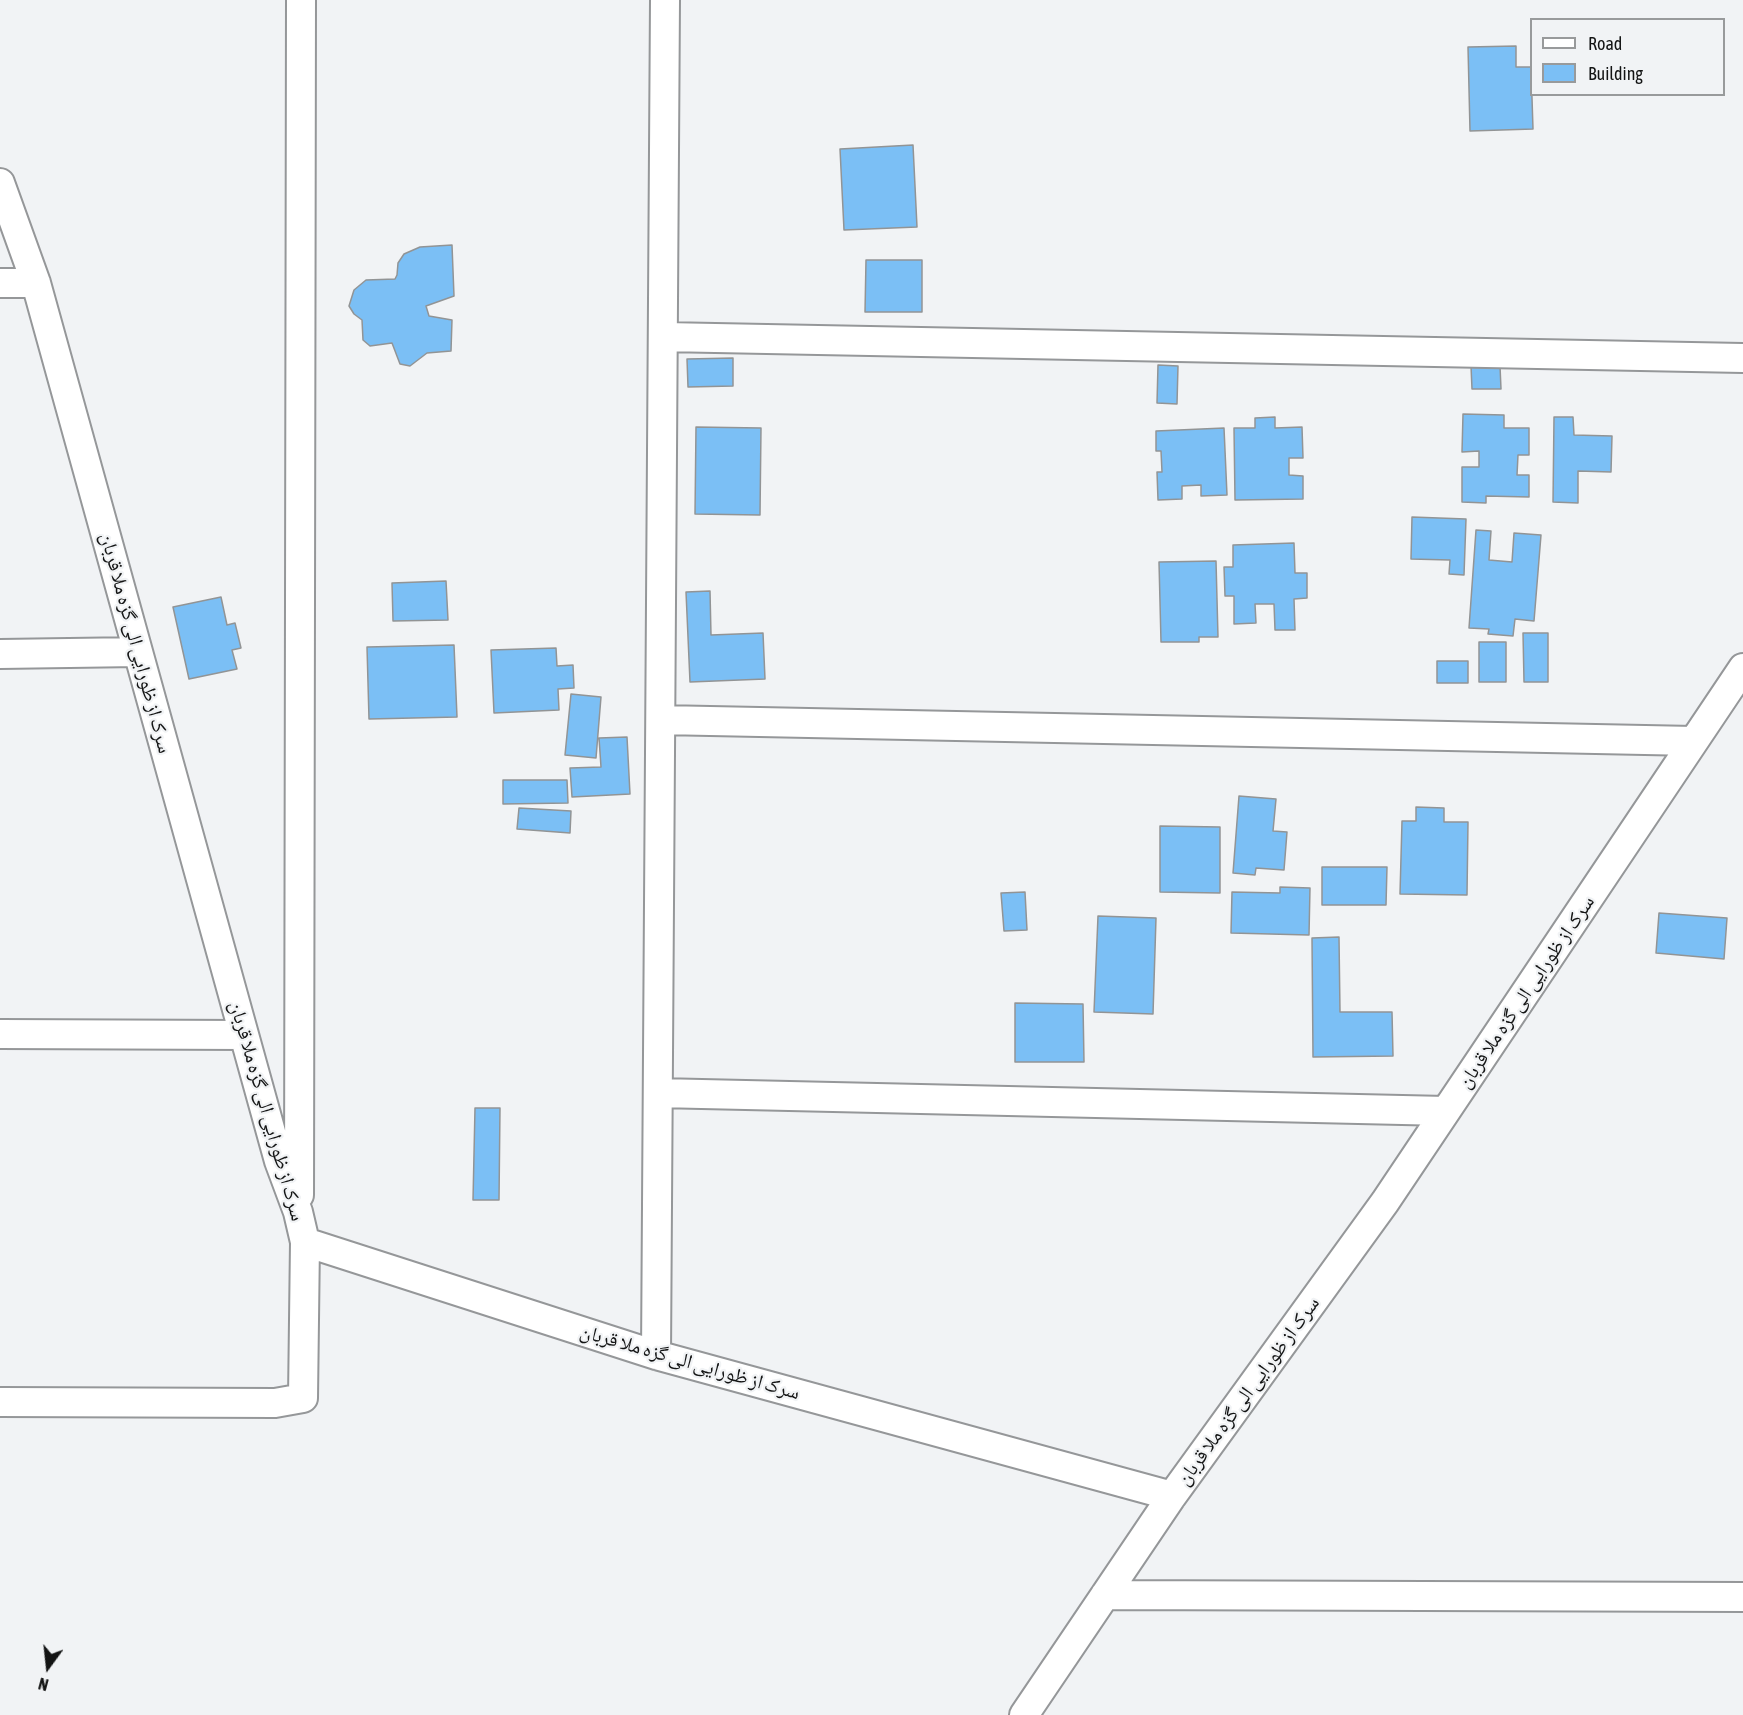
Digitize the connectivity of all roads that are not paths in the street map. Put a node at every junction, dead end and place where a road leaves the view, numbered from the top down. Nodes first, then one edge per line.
1 (301, 0) edge
2 (665, 0) edge
3 (0, 183) edge
4 (0, 283) edge
5 (36, 283) junction
6 (664, 337) junction
7 (1743, 358) edge
8 (138, 652) junction
9 (0, 654) edge
10 (1743, 668) edge
11 (660, 720) junction
12 (1694, 741) junction
13 (0, 1034) edge
14 (244, 1035) junction
15 (658, 1093) junction
16 (1446, 1111) junction
17 (298, 1212) junction
18 (304, 1242) junction
19 (656, 1355) junction
20 (0, 1402) edge
21 (1172, 1496) junction
22 (1105, 1595) junction
23 (1743, 1598) edge
24 (1024, 1715) edge

1 - 17 street
2 - 6 street
3 - 5 street, سرک از ظورایی الی گزه ملا قربان
4 - 5 street
5 - 8 street, سرک از ظورایی الی گزه ملا قربان
6 - 7 street
6 - 11 street
8 - 9 street
8 - 14 street, سرک از ظورایی الی گزه ملا قربان
10 - 12 street, سرک از ظورایی الی گزه ملا قربان
11 - 12 street
11 - 15 street
12 - 16 street, سرک از ظورایی الی گزه ملا قربان
13 - 14 street
14 - 17 street, سرک از ظورایی الی گزه ملا قربان
15 - 16 street
15 - 19 street
16 - 21 street, سرک از ظورایی الی گزه ملا قربان
17 - 18 street, سرک از ظورایی الی گزه ملا قربان
18 - 19 street, سرک از ظورایی الی گزه ملا قربان
18 - 20 street
19 - 21 street, سرک از ظورایی الی گزه ملا قربان
21 - 22 street
22 - 23 street
22 - 24 street

